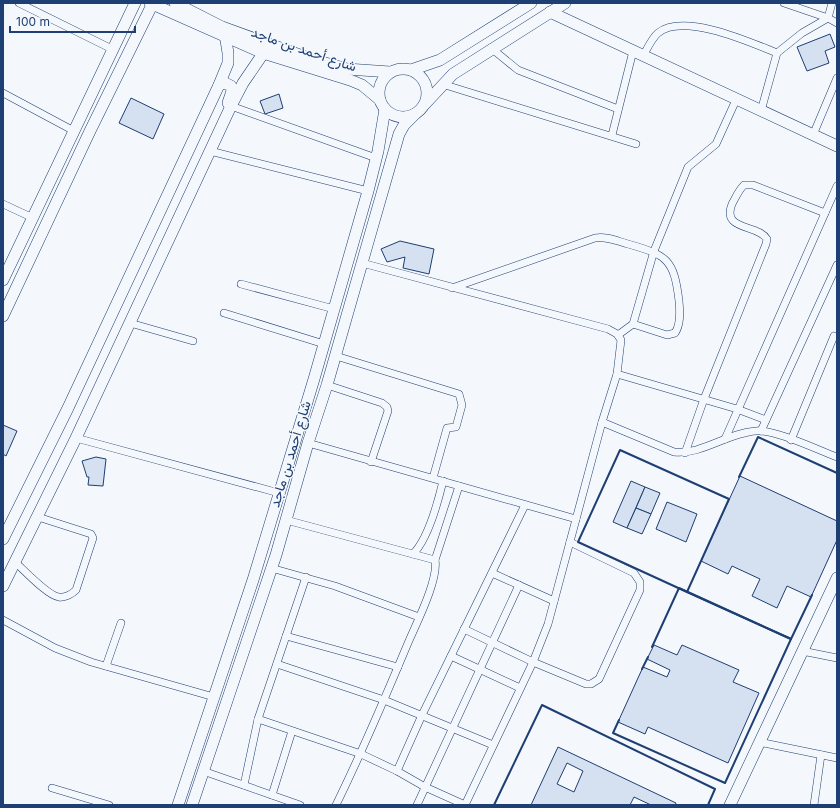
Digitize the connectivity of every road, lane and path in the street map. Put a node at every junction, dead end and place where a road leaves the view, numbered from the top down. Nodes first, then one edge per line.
1 (20, 3) edge
2 (135, 3) edge
3 (152, 3) edge
4 (175, 3) edge
5 (530, 3) edge
6 (565, 3) edge
7 (784, 3) edge
8 (832, 3) edge
9 (550, 12) junction
10 (828, 18) junction
11 (837, 23) edge
12 (224, 32) junction
13 (492, 48) junction
14 (266, 49) junction
15 (114, 50) junction
16 (777, 52) junction
17 (638, 54) junction
18 (411, 70) junction
19 (390, 72) junction
20 (837, 78) edge
21 (442, 84) junction
22 (219, 85) junction
23 (3, 93) edge
24 (736, 100) junction
25 (382, 104) junction
26 (425, 104) junction
27 (231, 106) junction
28 (618, 109) junction
29 (761, 112) junction
30 (415, 114) junction
31 (221, 129) junction
32 (74, 131) junction
33 (612, 135) junction
34 (813, 135) junction
35 (636, 144) dead end
36 (837, 146) edge
37 (210, 151) junction
38 (376, 158) junction
39 (837, 186) edge
40 (368, 191) junction
41 (3, 204) edge
42 (825, 213) junction
43 (33, 218) junction
44 (654, 251) junction
45 (362, 263) junction
46 (837, 265) edge
47 (3, 280) edge
48 (241, 284) dead end
49 (451, 288) junction
50 (334, 309) junction
51 (224, 312) dead end
52 (3, 316) edge
53 (130, 322) junction
54 (633, 324) junction
55 (618, 335) junction
56 (834, 336) dead end
57 (193, 341) dead end
58 (324, 344) junction
59 (336, 356) junction
60 (617, 374) junction
61 (327, 385) junction
62 (704, 399) junction
63 (737, 409) junction
64 (766, 420) junction
65 (602, 422) junction
66 (761, 431) junction
67 (76, 438) junction
68 (725, 440) junction
69 (791, 440) junction
70 (308, 443) junction
71 (685, 453) junction
72 (837, 457) edge
73 (371, 462) junction
74 (433, 478) junction
75 (443, 481) junction
76 (459, 486) junction
77 (279, 493) junction
78 (525, 505) junction
79 (38, 517) junction
80 (576, 519) junction
81 (286, 520) junction
82 (3, 539) edge
83 (570, 542) junction
84 (413, 554) junction
85 (435, 560) junction
86 (15, 562) junction
87 (271, 568) junction
88 (492, 572) junction
89 (306, 577) junction
90 (837, 578) edge
91 (519, 585) junction
92 (3, 586) edge
93 (554, 601) junction
94 (419, 617) junction
95 (3, 620) edge
96 (121, 623) dead end
97 (464, 629) junction
98 (286, 636) junction
99 (492, 642) junction
100 (802, 651) junction
101 (451, 656) junction
102 (837, 658) edge
103 (533, 662) junction
104 (277, 664) junction
105 (106, 666) junction
106 (398, 666) junction
107 (480, 669) junction
108 (520, 688) junction
109 (214, 697) junction
110 (384, 700) junction
111 (422, 715) junction
112 (258, 719) junction
113 (453, 728) junction
114 (292, 731) junction
115 (759, 742) junction
116 (493, 745) junction
117 (361, 754) junction
118 (821, 756) junction
119 (837, 758) edge
120 (397, 770) junction
121 (203, 771) junction
122 (244, 785) junction
123 (425, 787) junction
124 (52, 788) dead end
125 (272, 795) junction
126 (109, 805) edge
127 (178, 805) edge
128 (192, 805) edge
129 (300, 805) edge
130 (336, 805) edge
131 (416, 805) edge
132 (730, 805) edge
133 (814, 805) edge

1 - 15 street
2 - 15 street
3 - 12 street, شارع أحمد بن ماجد
3 - 52 street
4 - 12 street, شارع أحمد بن ماجد
5 - 18 street
6 - 9 street
7 - 10 street
8 - 10 street
9 - 13 street
9 - 17 street
10 - 11 street
10 - 16 street
12 - 14 street, شارع أحمد بن ماجد
12 - 22 street
13 - 21 street
13 - 28 street
14 - 19 street, شارع أحمد بن ماجد
14 - 25 street, شارع أحمد بن ماجد
14 - 27 street
15 - 32 street
16 - 17 street
16 - 29 street
17 - 24 street
17 - 28 street
18 - 19 street
18 - 26 street
19 - 25 street
20 - 34 street
21 - 26 street
21 - 33 street
22 - 31 street
22 - 82 street
23 - 32 street
24 - 29 street
24 - 44 street
25 - 30 street
25 - 38 street, شارع أحمد بن ماجد
26 - 30 street
27 - 31 street
27 - 38 street
28 - 33 street
29 - 34 street
30 - 45 street, شارع أحمد بن ماجد
31 - 37 street
32 - 43 street
33 - 35 street
34 - 36 street
37 - 40 street
37 - 53 street
38 - 40 street, شارع أحمد بن ماجد
39 - 42 street
40 - 50 street, شارع أحمد بن ماجد
41 - 43 street
42 - 62 street
42 - 63 street
43 - 47 street
44 - 49 street
44 - 54 street
44 - 54 street
45 - 49 street
45 - 59 street, شارع أحمد بن ماجد
46 - 64 street
48 - 50 street
49 - 55 street
50 - 58 street, شارع أحمد بن ماجد
51 - 58 street
53 - 57 street
53 - 67 street
54 - 55 street
55 - 60 street
56 - 69 street
58 - 77 street, شارع أحمد بن ماجد
59 - 61 street, شارع أحمد بن ماجد
59 - 74 street
60 - 62 street
60 - 65 street
61 - 70 street, شارع أحمد بن ماجد
61 - 73 street
62 - 63 street
62 - 71 street
63 - 64 street
63 - 68 street
64 - 66 street
65 - 71 street
65 - 80 street
66 - 68 street
66 - 69 street
67 - 77 street
67 - 79 street
68 - 71 street
69 - 72 street
70 - 73 street
70 - 81 street, شارع أحمد بن ماجد
73 - 74 street
74 - 75 street
75 - 76 street
75 - 84 street
76 - 78 street
76 - 85 street
77 - 109 street, شارع أحمد بن ماجد
78 - 80 street
78 - 88 street
79 - 86 street
79 - 86 street
80 - 83 street
81 - 84 street
81 - 87 street, شارع أحمد بن ماجد
83 - 93 street
83 - 103 street
84 - 85 street
85 - 94 street
86 - 92 street
87 - 89 street
87 - 121 street, شارع أحمد بن ماجد
88 - 91 street
88 - 97 street
89 - 94 street
89 - 98 street
90 - 100 street
91 - 93 street
91 - 99 street
93 - 103 street
94 - 106 street
95 - 105 street
96 - 105 street
97 - 99 street
97 - 101 street
98 - 104 street
98 - 106 street
99 - 103 street
99 - 107 street
100 - 102 street
100 - 115 street
101 - 107 street
101 - 111 street
103 - 108 street
104 - 110 street
104 - 112 street
105 - 109 street
106 - 110 street
107 - 108 street
107 - 113 street
108 - 116 street
109 - 127 street, شارع أحمد بن ماجد
110 - 111 street
110 - 117 street
111 - 113 street
111 - 120 street
112 - 114 street
112 - 122 street
113 - 116 street
113 - 123 street
114 - 117 street
114 - 125 street
115 - 118 street
115 - 132 street
116 - 123 street
117 - 120 street
117 - 130 street
118 - 119 street
118 - 133 street
120 - 123 street
121 - 122 street
121 - 128 street, شارع أحمد بن ماجد
122 - 125 street
123 - 131 street
124 - 126 street
125 - 129 street

